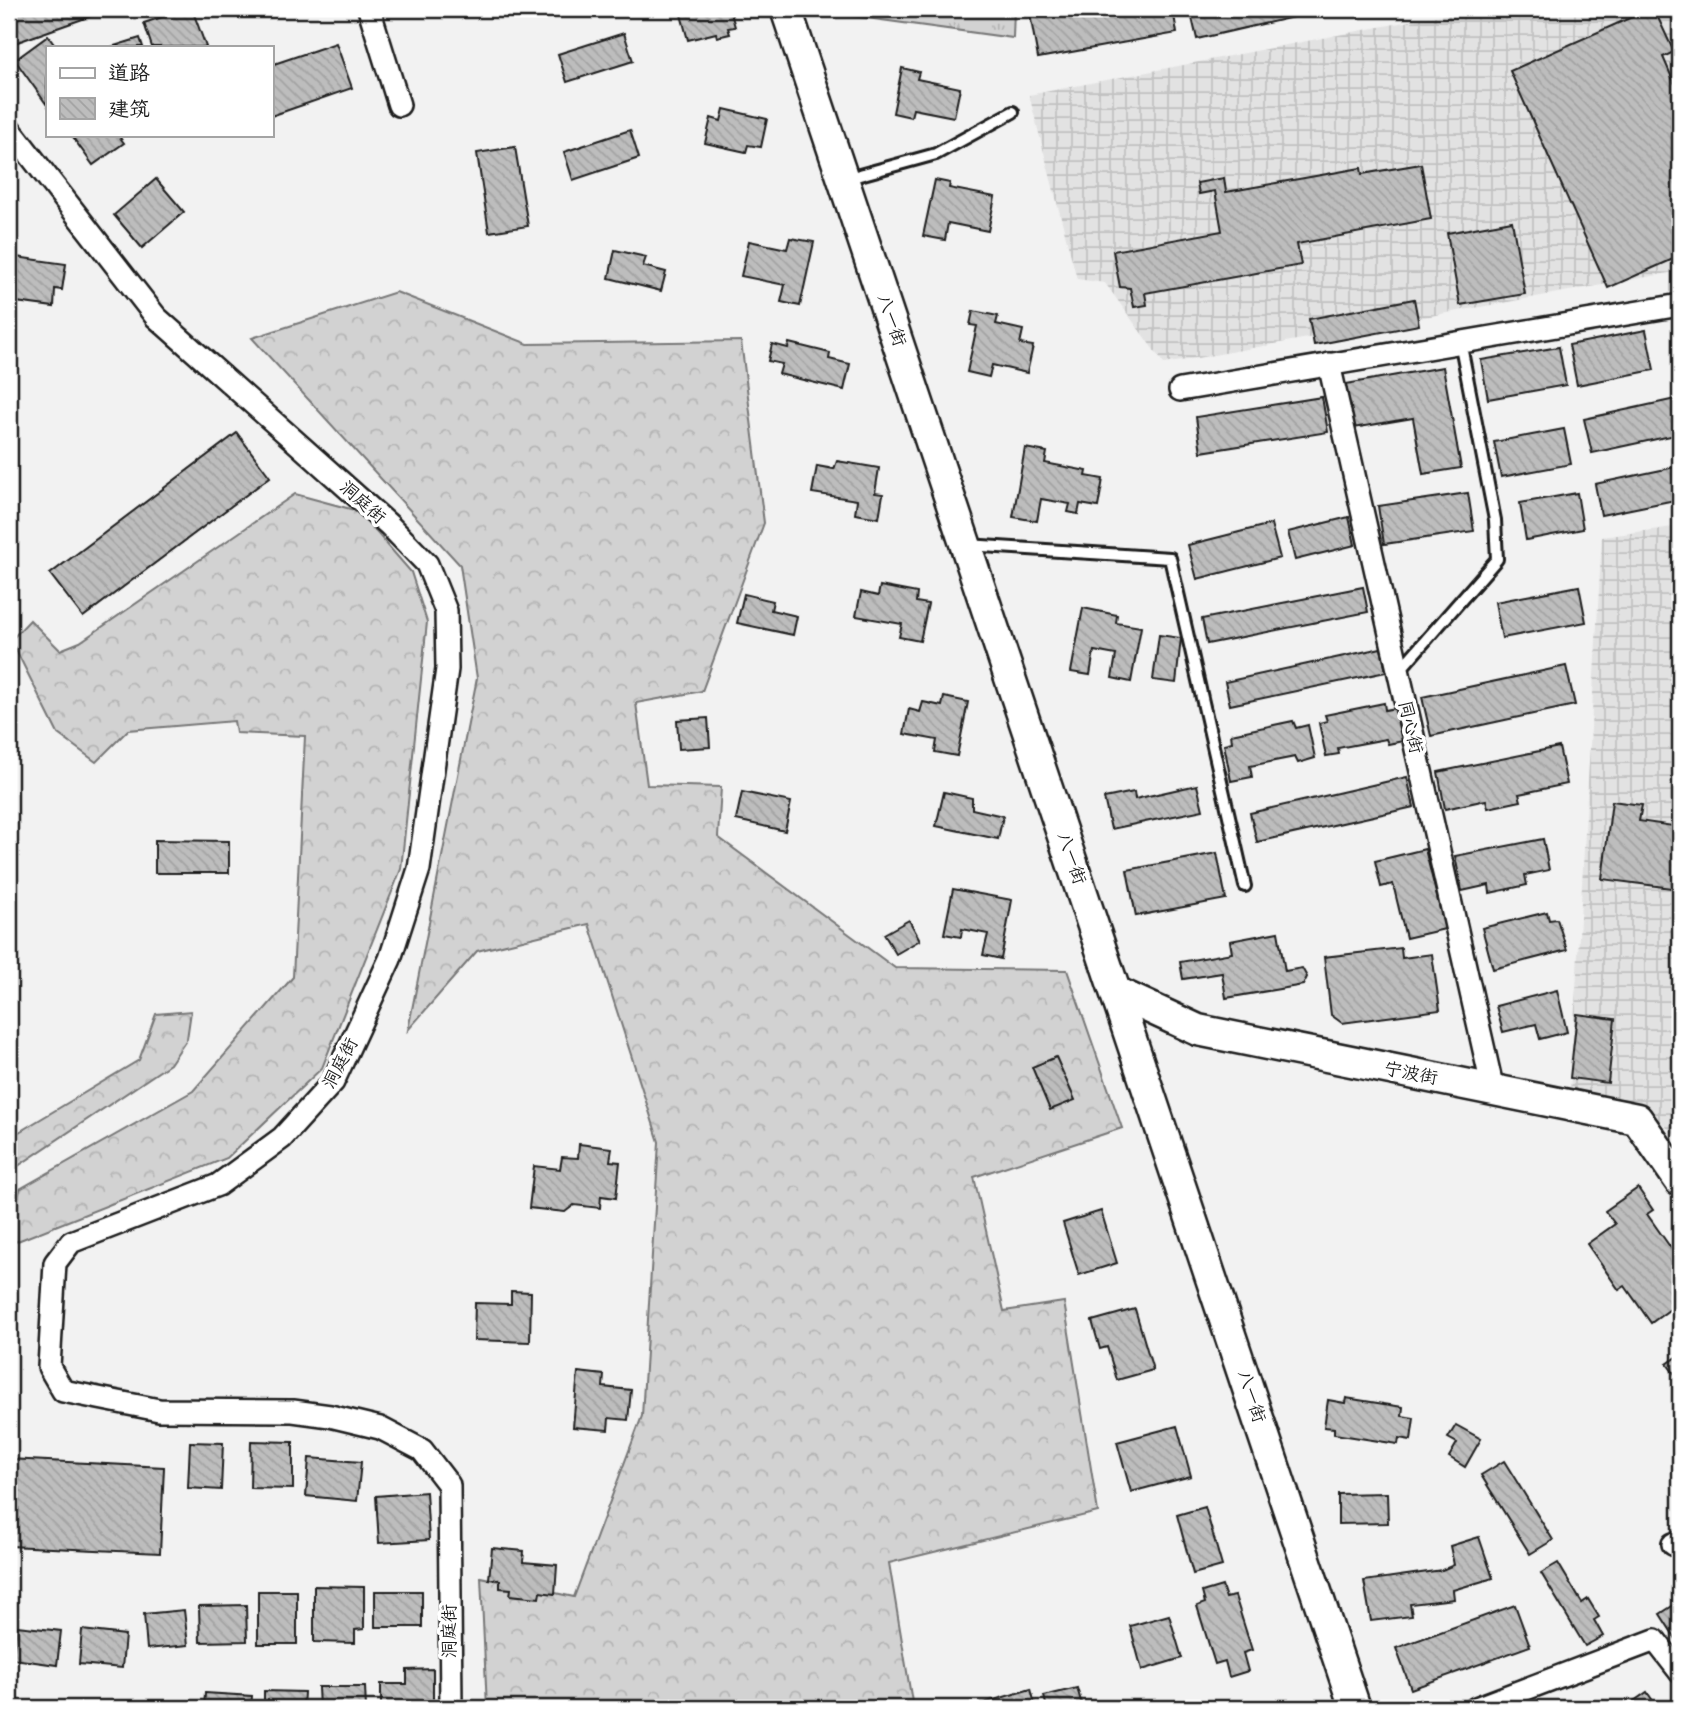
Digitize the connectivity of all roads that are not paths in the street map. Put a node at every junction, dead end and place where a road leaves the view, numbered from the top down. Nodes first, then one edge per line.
1 (369, 9) edge
2 (786, 9) edge
3 (399, 105) dead end
4 (1013, 111) dead end
5 (9, 128) edge
6 (845, 179) junction
7 (1680, 305) edge
8 (1460, 341) junction
9 (1329, 364) junction
10 (1180, 390) dead end
11 (967, 545) junction
12 (1398, 672) junction
13 (1245, 886) dead end
14 (1118, 993) junction
15 (1493, 1090) junction
16 (1680, 1181) edge
17 (1680, 1672) edge
18 (451, 1708) edge
19 (1355, 1708) edge
20 (1476, 1708) edge

1 - 3 street
2 - 6 street, 八一街
4 - 6 lane
5 - 18 street, 洞庭街
6 - 11 street, 八一街
7 - 8 street
8 - 9 street
8 - 12 lane
9 - 10 street
9 - 12 street, 同心街
11 - 13 lane
11 - 14 street, 八一街
12 - 15 street, 同心街
14 - 15 street, 宁波街
14 - 19 street, 八一街
15 - 16 street, 宁波街
17 - 20 street

